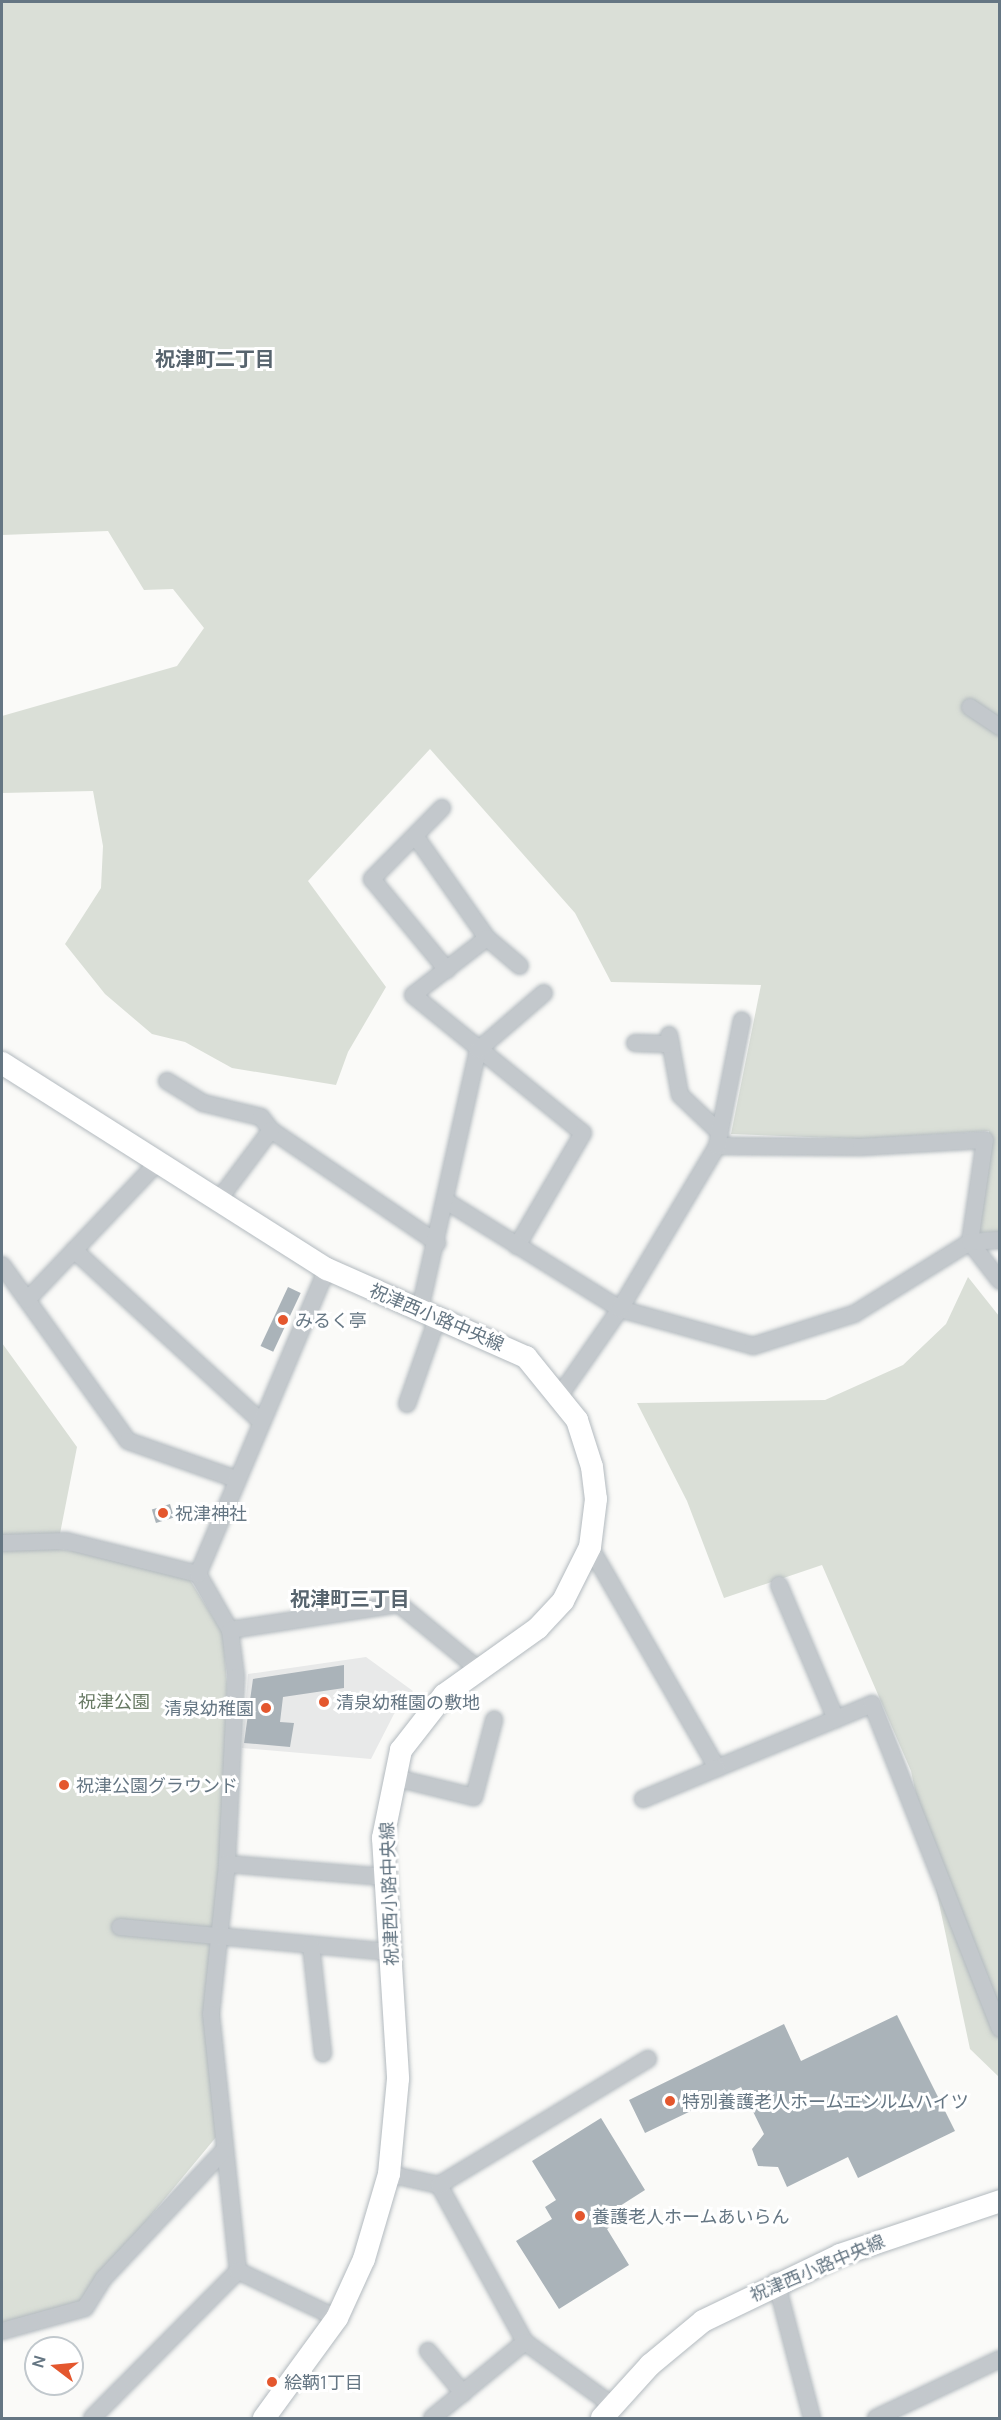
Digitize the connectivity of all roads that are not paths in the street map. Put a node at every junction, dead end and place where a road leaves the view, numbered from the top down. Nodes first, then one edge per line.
1 (970, 707) dead end
2 (999, 728) edge
3 (442, 808) dead end
4 (416, 837) junction
5 (487, 938) junction
6 (520, 966) dead end
7 (447, 969) junction
8 (544, 993) dead end
9 (742, 1020) dead end
10 (635, 1043) dead end
11 (478, 1050) junction
12 (2, 1063) edge
13 (167, 1081) dead end
14 (270, 1130) junction
15 (719, 1139) junction
16 (157, 1163) junction
17 (446, 1201) junction
18 (217, 1202) junction
19 (999, 1240) edge
20 (970, 1242) junction
21 (437, 1243) junction
22 (517, 1246) junction
23 (74, 1250) junction
24 (2, 1265) edge
25 (327, 1269) junction
26 (999, 1281) edge
27 (27, 1300) junction
28 (620, 1309) junction
29 (429, 1312) junction
30 (560, 1395) junction
31 (407, 1404) dead end
32 (262, 1422) junction
33 (236, 1479) junction
34 (2, 1543) edge
35 (590, 1547) junction
36 (198, 1574) junction
37 (779, 1584) dead end
38 (230, 1630) junction
39 (477, 1668) junction
40 (836, 1719) junction
41 (494, 1720) dead end
42 (717, 1768) junction
43 (392, 1777) junction
44 (643, 1799) dead end
45 (227, 1864) junction
46 (385, 1877) junction
47 (120, 1927) dead end
48 (221, 1938) junction
49 (311, 1945) junction
50 (390, 1952) junction
51 (999, 2029) edge
52 (323, 2053) dead end
53 (648, 2060) dead end
54 (224, 2150) junction
55 (389, 2174) junction
56 (439, 2185) junction
57 (999, 2201) edge
58 (238, 2271) junction
59 (776, 2281) junction
60 (337, 2318) junction
61 (2, 2331) edge
62 (525, 2342) junction
63 (428, 2351) dead end
64 (999, 2359) edge
65 (463, 2393) junction
66 (607, 2412) edge
67 (92, 2418) edge
68 (264, 2418) edge
69 (432, 2418) edge
70 (812, 2418) edge
71 (876, 2418) edge

1 - 2 street
3 - 4 street
4 - 5 street
4 - 7 street
5 - 6 street
5 - 7 street
7 - 11 street
8 - 11 street
9 - 15 street
10 - 15 street
11 - 17 street
11 - 22 street
12 - 16 main road, 祝津西小路中央線
13 - 14 street
14 - 18 street
14 - 21 street
15 - 20 street
15 - 28 street
16 - 18 main road, 祝津西小路中央線
16 - 23 street
17 - 21 street
17 - 22 street
18 - 25 main road, 祝津西小路中央線
19 - 20 street
20 - 26 street
20 - 28 street
21 - 29 street
22 - 28 street
23 - 27 street
23 - 32 street
24 - 27 street
25 - 29 main road, 祝津西小路中央線
25 - 32 street
27 - 33 street
28 - 30 street
29 - 30 main road, 祝津西小路中央線
29 - 31 street
30 - 35 main road, 祝津西小路中央線
32 - 33 street
33 - 36 street
34 - 36 street
35 - 39 main road, 祝津西小路中央線
35 - 42 street
36 - 38 street
37 - 40 street
38 - 39 street
38 - 45 street
39 - 43 main road, 祝津西小路中央線
40 - 42 street
40 - 51 street
41 - 43 street
42 - 44 street
43 - 46 main road, 祝津西小路中央線
45 - 46 street
45 - 48 street
46 - 50 main road, 祝津西小路中央線
47 - 48 street
48 - 49 street
48 - 54 street
49 - 50 street
49 - 52 street
50 - 55 main road, 祝津西小路中央線
53 - 56 street
54 - 58 street
54 - 61 street
55 - 56 street
55 - 60 main road, 祝津西小路中央線
56 - 62 street
57 - 59 main road, 祝津西小路中央線
58 - 60 street
58 - 67 street
59 - 66 main road, 祝津西小路中央線
59 - 70 street
60 - 68 main road, 祝津西小路中央線
62 - 65 street
62 - 66 street
63 - 65 street
64 - 71 street
65 - 69 street

